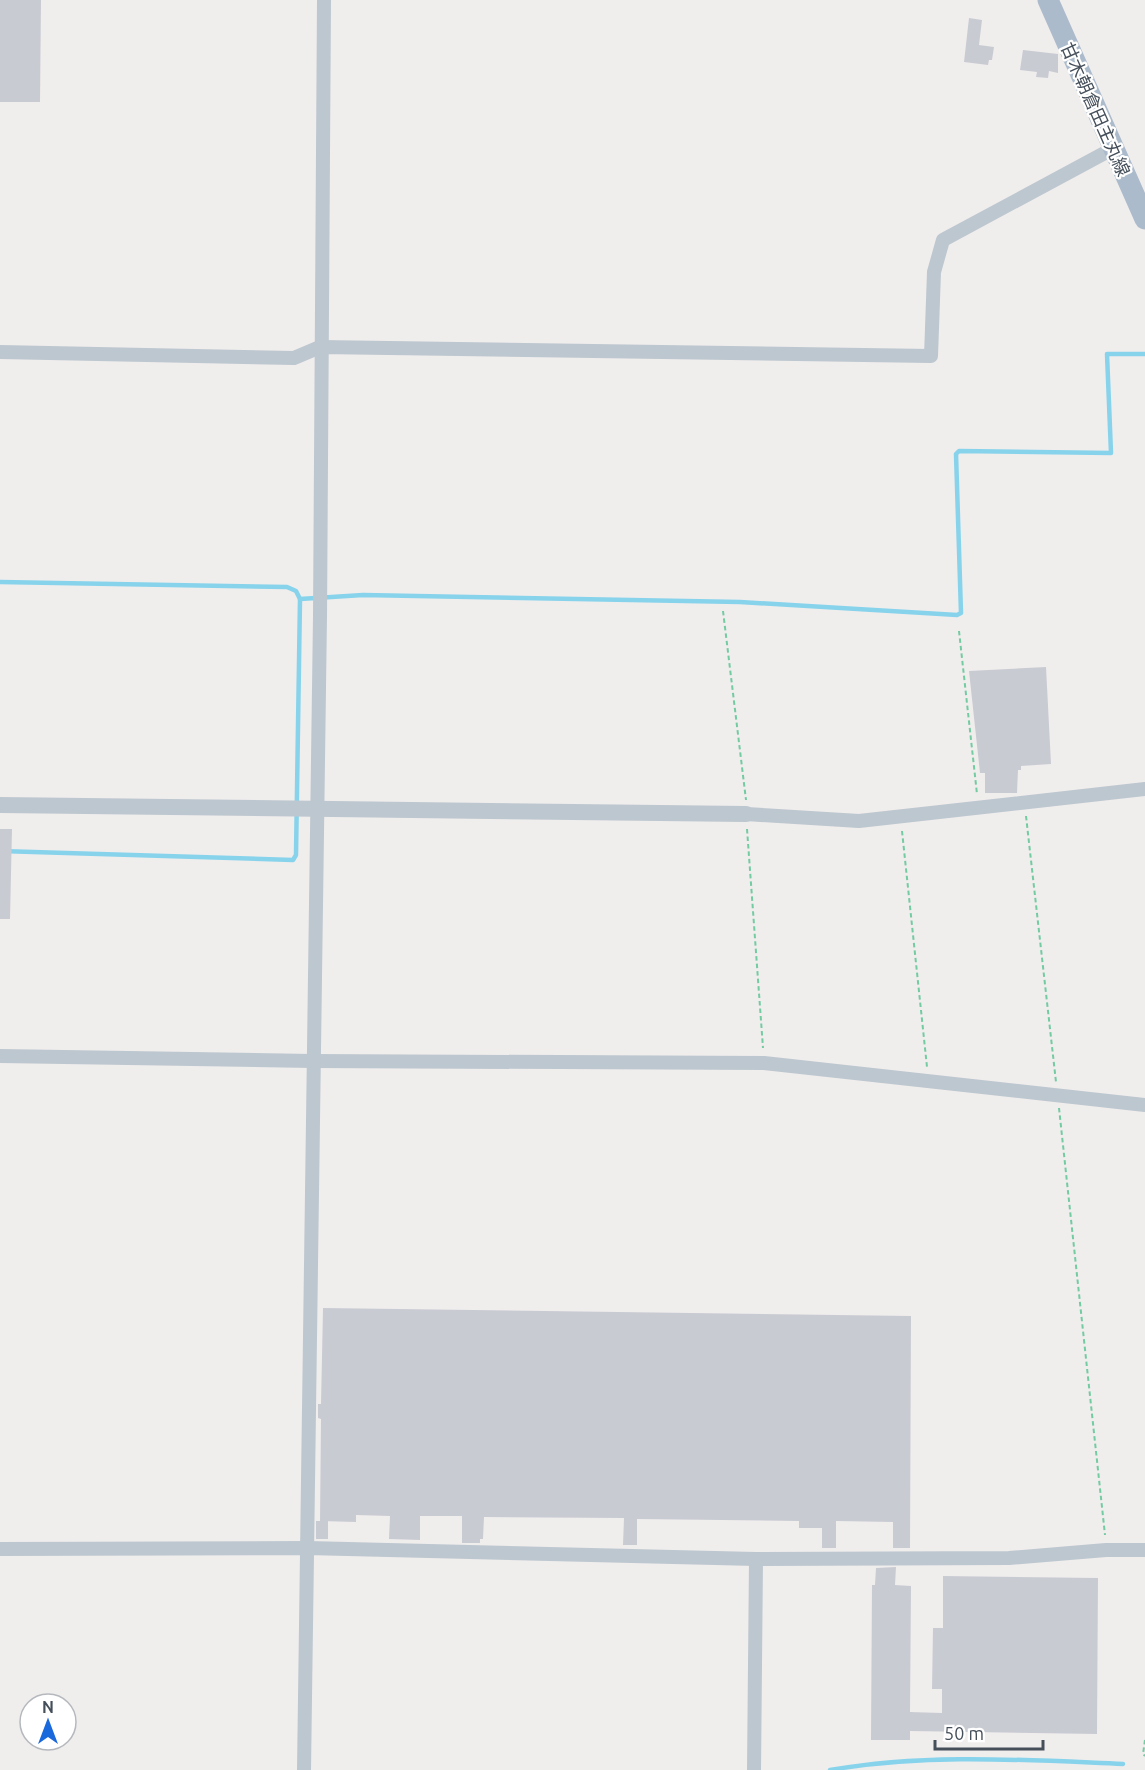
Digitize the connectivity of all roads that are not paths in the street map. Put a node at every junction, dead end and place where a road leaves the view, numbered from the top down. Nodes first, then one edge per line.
1 (324, 0) edge
2 (1048, 0) edge
3 (1116, 154) junction
4 (1145, 219) edge
5 (320, 347) junction
6 (0, 352) edge
7 (1145, 789) edge
8 (0, 805) edge
9 (316, 808) junction
10 (746, 814) joint
11 (0, 1056) edge
12 (312, 1061) junction
13 (1145, 1105) edge
14 (307, 1548) junction
15 (0, 1549) edge
16 (1145, 1550) edge
17 (756, 1559) junction
18 (304, 1770) edge
19 (754, 1770) edge

1 - 5 street
2 - 3 main road, 甘木朝倉田主丸線
3 - 4 main road, 甘木朝倉田主丸線
3 - 5 street
5 - 6 street
5 - 9 street
7 - 10 street
8 - 9 street
9 - 10 street
9 - 12 street
11 - 12 street
12 - 13 street
12 - 14 street
14 - 15 street
14 - 17 street
14 - 18 street
16 - 17 street
17 - 19 street

